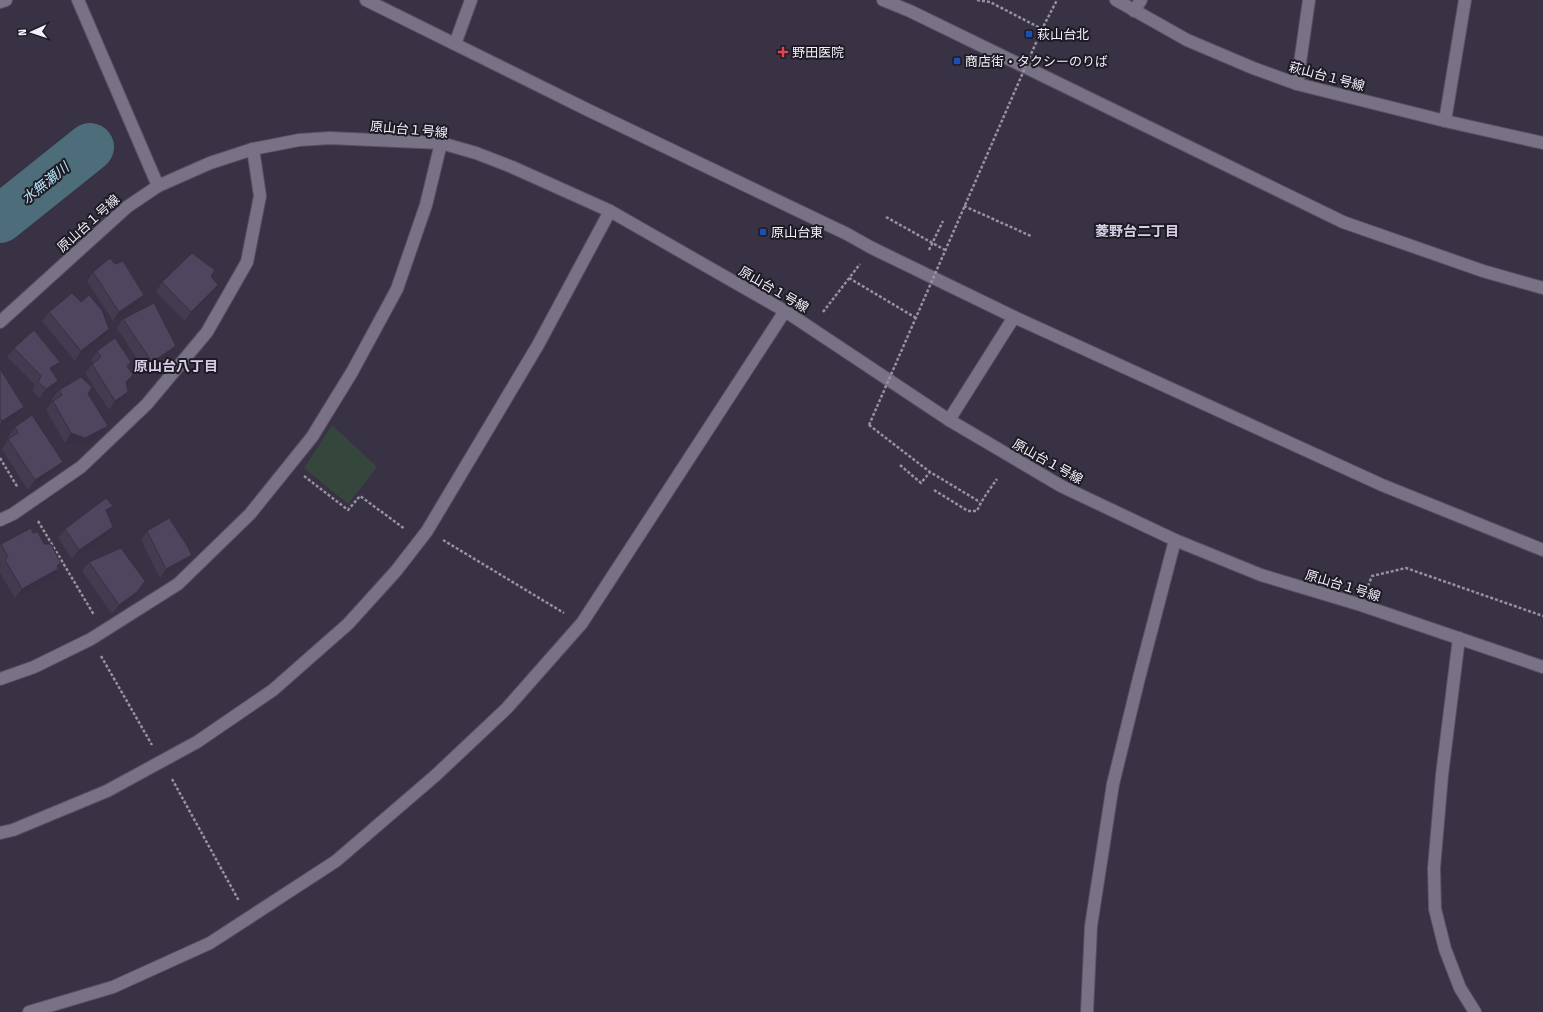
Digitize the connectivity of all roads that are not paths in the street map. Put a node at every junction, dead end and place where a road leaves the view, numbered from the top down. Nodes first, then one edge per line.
1 (6, 0) edge
2 (78, 0) edge
3 (366, 0) edge
4 (471, 0) edge
5 (883, 0) edge
6 (1116, 0) edge
7 (1141, 0) edge
8 (1309, 0) edge
9 (1464, 0) edge
10 (0, 2) edge
11 (1134, 11) junction
12 (455, 44) junction
13 (1297, 84) junction
14 (1445, 121) junction
15 (441, 143) junction
16 (1543, 143) edge
17 (253, 149) junction
18 (158, 186) junction
19 (610, 211) junction
20 (1543, 288) edge
21 (785, 311) junction
22 (1014, 317) junction
23 (0, 322) edge
24 (949, 420) junction
25 (0, 520) edge
26 (1175, 540) junction
27 (1543, 550) edge
28 (1459, 638) junction
29 (1543, 668) edge
30 (0, 680) edge
31 (0, 833) edge
32 (29, 1012) edge
33 (1088, 1012) edge
34 (1475, 1012) edge

1 - 10 street
2 - 18 street
3 - 12 street
4 - 12 street
5 - 20 street
6 - 11 street, 萩山台１号線
7 - 11 street
8 - 13 street
9 - 14 street
11 - 13 street, 萩山台１号線
12 - 22 street
13 - 14 street, 萩山台１号線
14 - 16 street, 萩山台１号線
15 - 17 street, 原山台１号線
15 - 19 street, 原山台１号線
15 - 30 street
17 - 18 street, 原山台１号線
17 - 25 street
18 - 23 street, 原山台１号線
19 - 21 street, 原山台１号線
19 - 31 street
21 - 24 street, 原山台１号線
21 - 32 street
22 - 24 street
22 - 27 street
24 - 26 street, 原山台１号線
26 - 28 street, 原山台１号線
26 - 33 street
28 - 29 street, 原山台１号線
28 - 34 street

